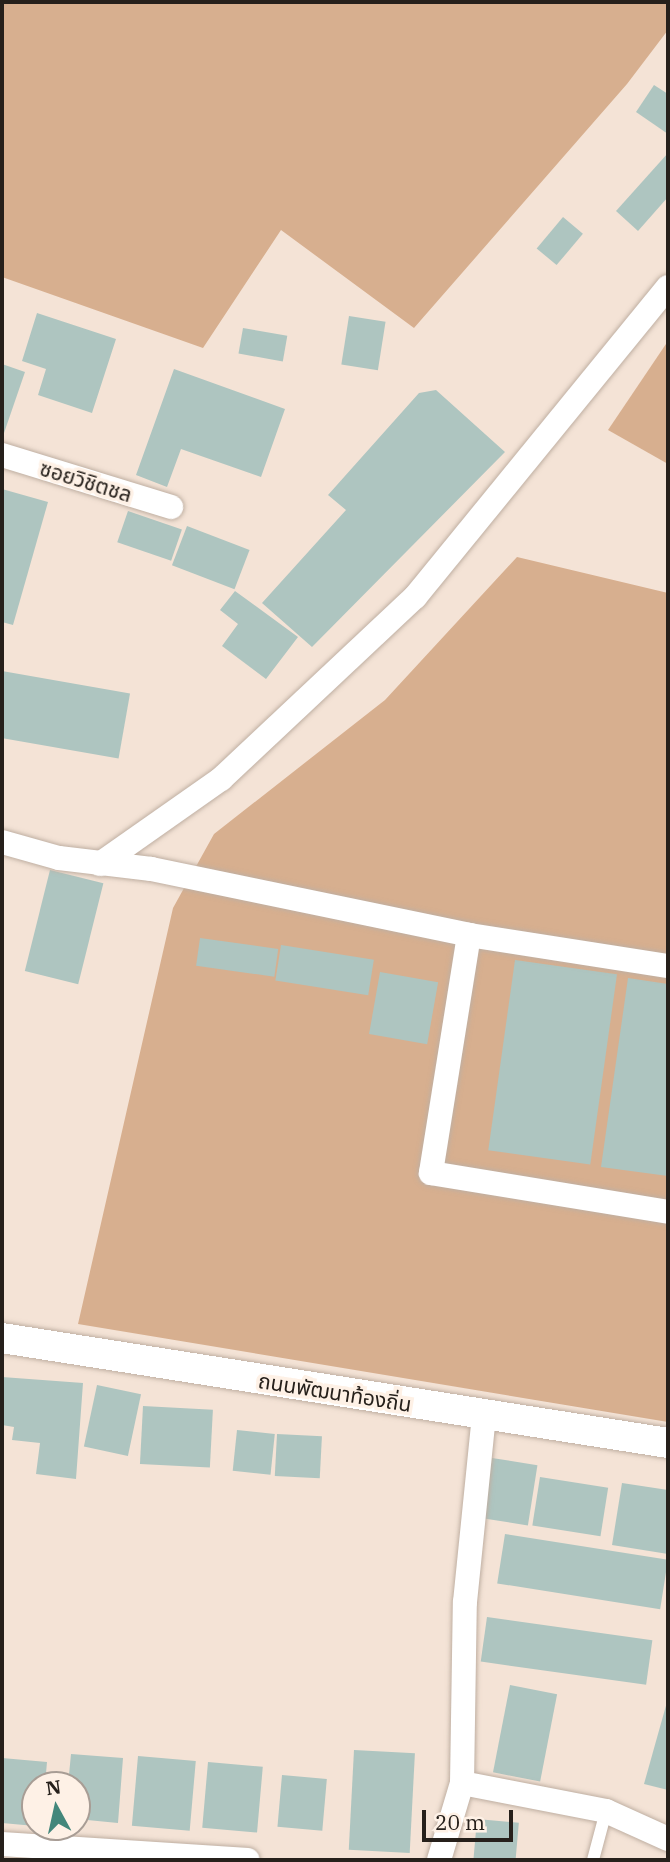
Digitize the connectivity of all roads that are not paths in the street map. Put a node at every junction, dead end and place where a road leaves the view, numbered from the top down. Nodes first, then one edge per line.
1 (668, 287) edge
2 (2, 455) edge
3 (171, 507) dead end
4 (2, 842) edge
5 (100, 864) junction
6 (469, 935) junction
7 (668, 966) edge
8 (668, 1212) edge
9 (2, 1338) edge
10 (484, 1416) junction
11 (668, 1443) edge
12 (462, 1783) junction
13 (606, 1811) junction
14 (668, 1839) edge
15 (2, 1844) edge
16 (247, 1860) edge
17 (439, 1860) edge
18 (593, 1860) edge

1 - 5 street
2 - 3 street, ซอยวิชิตชล
4 - 5 street
5 - 6 street
6 - 7 street
6 - 8 street
9 - 10 street, ถนนพัฒนาท้องถิ่น
10 - 11 street, ถนนพัฒนาท้องถิ่น
10 - 12 street
12 - 13 street
12 - 17 street
13 - 14 street
13 - 18 lane
15 - 16 street

